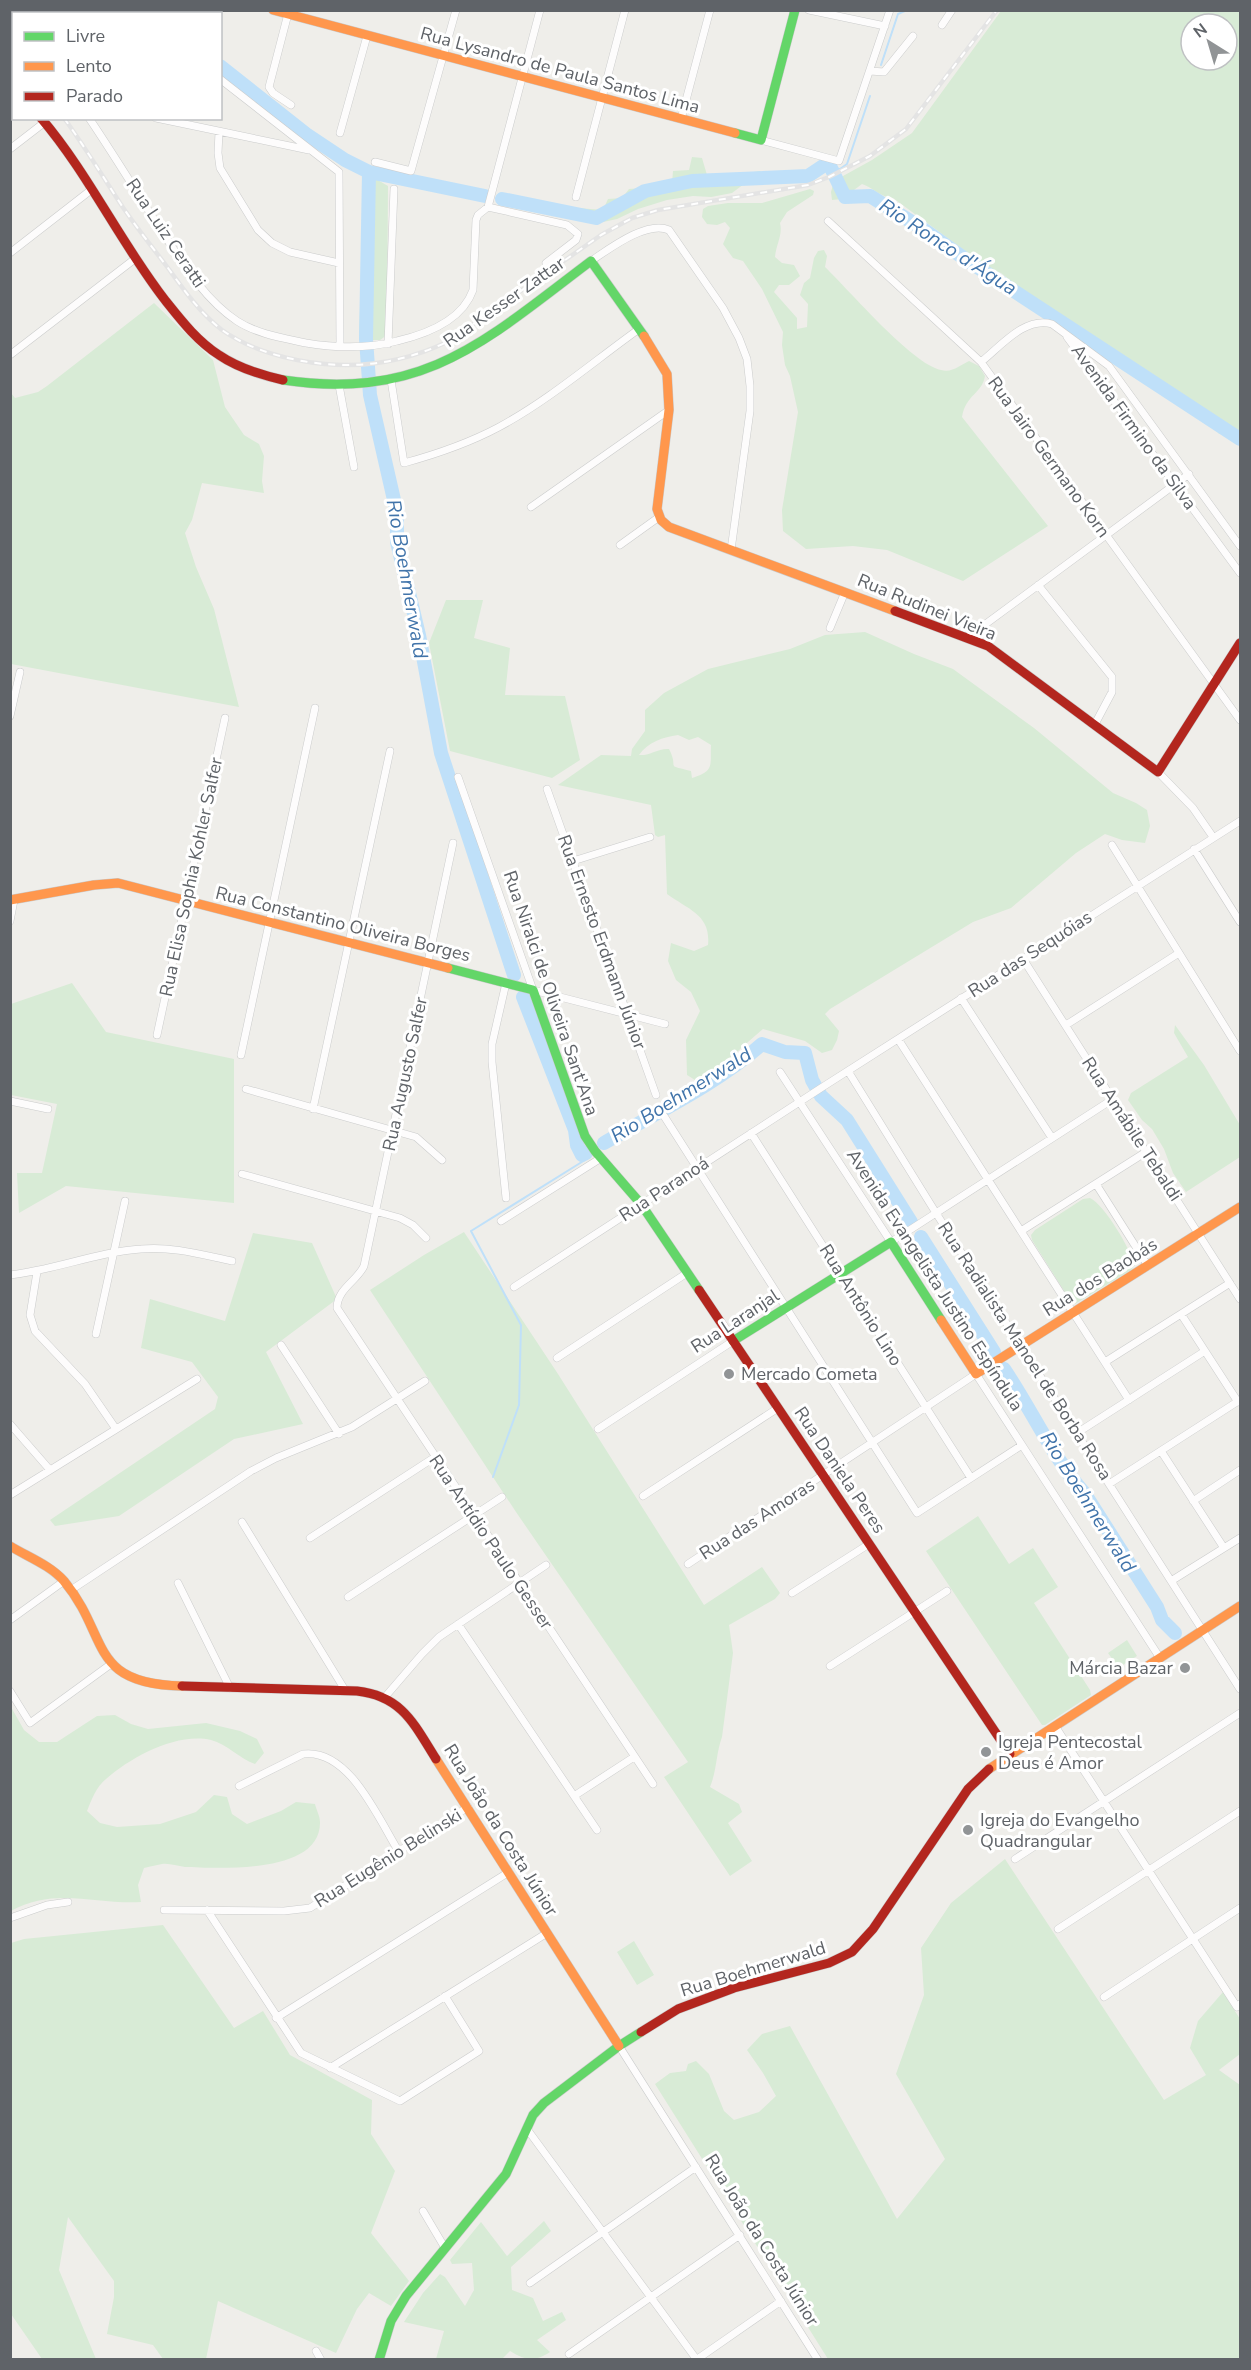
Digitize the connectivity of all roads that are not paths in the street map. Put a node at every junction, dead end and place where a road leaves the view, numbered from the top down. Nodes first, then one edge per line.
1 (273, 10) edge
2 (456, 10) edge
3 (540, 10) edge
4 (626, 10) edge
5 (710, 10) edge
6 (795, 10) edge
7 (809, 10) edge
8 (890, 10) edge
9 (952, 10) edge
10 (289, 13) edge
11 (942, 25) dead end
12 (885, 26) junction
13 (367, 36) junction
14 (913, 36) dead end
15 (444, 56) junction
16 (870, 71) junction
17 (523, 77) junction
18 (222, 81) edge
19 (602, 98) junction
20 (291, 105) dead end
21 (681, 119) junction
22 (43, 120) edge
23 (90, 120) edge
24 (165, 120) edge
25 (219, 132) junction
26 (340, 133) dead end
27 (761, 140) junction
28 (10, 149) edge
29 (312, 151) junction
30 (375, 162) dead end
31 (394, 189) dead end
32 (92, 190) junction
33 (576, 197) dead end
34 (488, 207) junction
35 (828, 221) dead end
36 (10, 253) edge
37 (136, 258) junction
38 (591, 261) junction
39 (339, 263) junction
40 (546, 263) dead end
41 (639, 329) junction
42 (1064, 332) junction
43 (388, 344) junction
44 (340, 346) junction
45 (10, 355) edge
46 (981, 362) junction
47 (391, 380) junction
48 (339, 385) junction
49 (669, 410) junction
50 (354, 467) dead end
51 (1189, 474) junction
52 (1176, 484) junction
53 (531, 507) dead end
54 (659, 517) junction
55 (1106, 536) junction
56 (620, 545) dead end
57 (1240, 546) edge
58 (731, 550) junction
59 (1240, 573) edge
60 (1038, 585) junction
61 (845, 592) junction
62 (831, 628) dead end
63 (968, 637) junction
64 (1240, 644) edge
65 (20, 672) dead end
66 (1214, 684) junction
67 (315, 708) dead end
68 (10, 716) edge
69 (225, 718) dead end
70 (1240, 720) edge
71 (1095, 724) junction
72 (390, 752) dead end
73 (1158, 772) junction
74 (458, 777) dead end
75 (548, 789) dead end
76 (1240, 821) edge
77 (650, 837) dead end
78 (1214, 837) junction
79 (453, 843) dead end
80 (1112, 845) dead end
81 (1194, 849) junction
82 (573, 861) junction
83 (1137, 886) junction
84 (12, 900) edge
85 (186, 900) junction
86 (10, 921) edge
87 (270, 922) junction
88 (1240, 922) edge
89 (349, 942) junction
90 (1179, 953) junction
91 (1023, 959) junction
92 (428, 963) junction
93 (506, 983) junction
94 (533, 990) junction
95 (962, 998) junction
96 (627, 1014) junction
97 (665, 1024) dead end
98 (1066, 1025) junction
99 (157, 1035) dead end
100 (898, 1039) junction
101 (1240, 1052) edge
102 (241, 1055) dead end
103 (848, 1071) junction
104 (780, 1072) dead end
105 (246, 1089) dead end
106 (818, 1090) joint
107 (656, 1095) dead end
108 (1113, 1099) junction
109 (10, 1101) edge
110 (799, 1102) junction
111 (48, 1109) dead end
112 (313, 1109) junction
113 (664, 1116) dead end
114 (393, 1130) junction
115 (752, 1133) junction
116 (1052, 1138) junction
117 (1146, 1152) junction
118 (601, 1158) junction
119 (442, 1160) dead end
120 (697, 1168) junction
121 (242, 1174) dead end
122 (988, 1179) junction
123 (1096, 1184) junction
124 (506, 1198) dead end
125 (125, 1201) dead end
126 (641, 1204) junction
127 (1240, 1208) edge
128 (376, 1211) junction
129 (936, 1213) junction
130 (501, 1221) dead end
131 (1021, 1231) junction
132 (1199, 1234) junction
133 (426, 1238) dead end
134 (891, 1242) junction
135 (113, 1253) junction
136 (232, 1261) dead end
137 (1148, 1266) junction
138 (37, 1272) junction
139 (687, 1273) junction
140 (841, 1273) junction
141 (10, 1275) edge
142 (1230, 1283) junction
143 (514, 1287) dead end
144 (338, 1297) joint
145 (1240, 1299) edge
146 (786, 1308) junction
147 (1073, 1313) junction
148 (1181, 1314) junction
149 (96, 1334) dead end
150 (733, 1341) junction
151 (281, 1345) dead end
152 (1021, 1346) junction
153 (1205, 1351) junction
154 (557, 1358) dead end
155 (1105, 1362) junction
156 (976, 1374) junction
157 (197, 1378) dead end
158 (425, 1381) dead end
159 (396, 1400) junction
160 (1129, 1400) junction
161 (1239, 1401) edge
162 (926, 1407) junction
163 (778, 1408) junction
164 (10, 1424) edge
165 (116, 1429) junction
166 (598, 1429) dead end
167 (1077, 1433) junction
168 (339, 1434) junction
169 (873, 1443) junction
170 (1022, 1445) junction
171 (1161, 1450) junction
172 (435, 1457) junction
173 (50, 1470) junction
174 (1240, 1470) edge
175 (823, 1475) junction
176 (971, 1478) junction
177 (1109, 1484) junction
178 (10, 1495) edge
179 (643, 1496) dead end
180 (502, 1497) dead end
181 (1193, 1501) junction
182 (473, 1515) junction
183 (242, 1522) dead end
184 (310, 1538) dead end
185 (1240, 1538) edge
186 (869, 1544) junction
187 (10, 1546) edge
188 (1224, 1548) junction
189 (688, 1564) dead end
190 (546, 1565) dead end
191 (64, 1581) junction
192 (1171, 1581) junction
193 (178, 1583) dead end
194 (519, 1583) junction
195 (71, 1590) junction
196 (946, 1591) dead end
197 (792, 1593) dead end
198 (348, 1597) dead end
199 (1240, 1606) edge
200 (915, 1612) junction
201 (10, 1620) edge
202 (458, 1624) junction
203 (1203, 1630) junction
204 (1160, 1658) junction
205 (111, 1664) junction
206 (830, 1666) dead end
207 (230, 1688) junction
208 (1240, 1689) edge
209 (345, 1690) junction
210 (10, 1691) edge
211 (385, 1697) junction
212 (1240, 1713) edge
213 (1055, 1726) junction
214 (1010, 1754) junction
215 (634, 1757) junction
216 (652, 1784) dead end
217 (239, 1786) dead end
218 (574, 1796) junction
219 (1104, 1801) junction
220 (468, 1808) junction
221 (1240, 1810) edge
222 (597, 1830) dead end
223 (399, 1852) junction
224 (1015, 1859) dead end
225 (1148, 1870) junction
226 (509, 1872) junction
227 (68, 1902) dead end
228 (1240, 1908) edge
229 (164, 1910) dead end
230 (207, 1911) junction
231 (10, 1918) edge
232 (1058, 1929) dead end
233 (547, 1933) junction
234 (1193, 1939) junction
235 (445, 1996) junction
236 (1104, 1997) dead end
237 (1239, 2006) edge
238 (276, 2018) junction
239 (619, 2046) junction
240 (330, 2068) junction
241 (527, 2129) junction
242 (696, 2167) junction
243 (423, 2211) dead end
244 (603, 2232) junction
245 (740, 2235) junction
246 (445, 2248) junction
247 (530, 2283) dead end
248 (652, 2296) junction
249 (781, 2301) junction
250 (316, 2351) dead end
251 (569, 2354) dead end
252 (696, 2359) edge
253 (321, 2360) edge
254 (379, 2360) edge
255 (818, 2360) edge

1 - 10 street, Rua Lysandro de Paula Santos Lima
2 - 15 street
3 - 17 street, Rua Luiz Ceratti
4 - 19 street
5 - 21 street
6 - 27 street
7 - 12 street
8 - 12 street
9 - 11 street
10 - 13 street, Rua Lysandro de Paula Santos Lima
10 - 20 street
12 - 16 street
13 - 15 street, Rua Lysandro de Paula Santos Lima
13 - 26 street
14 - 16 street
15 - 17 street, Rua Lysandro de Paula Santos Lima
15 - 30 street
16 - 27 street, Rua Lysandro de Paula Santos Lima
17 - 19 street, Rua Lysandro de Paula Santos Lima
17 - 34 street, Rua Luiz Ceratti
18 - 29 street
19 - 21 street, Rua Lysandro de Paula Santos Lima
19 - 33 street
21 - 27 street, Rua Lysandro de Paula Santos Lima
22 - 28 street
22 - 32 street, Rua Kesser Zattar
23 - 44 street, Rua Luiz Ceratti
24 - 25 street
25 - 29 street
25 - 39 street
29 - 39 street
31 - 43 street
32 - 36 street
32 - 37 street, Rua Kesser Zattar
34 - 40 street
34 - 43 street, Rua Luiz Ceratti
35 - 46 street, Rua Jairo Germano Korn
37 - 45 street
37 - 48 street, Rua Kesser Zattar
38 - 41 street
38 - 47 street, Rua Kesser Zattar
38 - 58 street, Rua Kesser Zattar
39 - 44 street
41 - 47 street
41 - 49 street
42 - 46 street
42 - 51 street, Avenida Firmino da Silva
42 - 52 street, Avenida Firmino da Silva
43 - 44 street, Rua Luiz Ceratti
46 - 55 street, Rua Jairo Germano Korn
47 - 48 street, Rua Kesser Zattar
48 - 50 street
49 - 53 street
49 - 54 street
51 - 52 street
51 - 57 street, Avenida Firmino da Silva
52 - 55 street
52 - 59 street, Avenida Firmino da Silva
54 - 56 street
54 - 58 street, Rua Rudinei Vieira
55 - 60 street
55 - 66 street, Rua Jairo Germano Korn
58 - 61 street, Rua Rudinei Vieira
60 - 63 street
60 - 71 street
61 - 62 street
61 - 63 street, Rua Rudinei Vieira
63 - 71 street, Rua Rudinei Vieira
64 - 66 street
65 - 68 street
66 - 70 street, Rua Jairo Germano Korn
66 - 73 street
67 - 87 street
69 - 85 street, Rua Elisa Sophia Kohler Salfer
71 - 73 street, Rua Rudinei Vieira
72 - 89 street
73 - 78 street, Rua Rudinei Vieira
74 - 94 street, Rua Niralci de Oliveira Sant'Ana
75 - 82 street, Rua Ernesto Erdmann Júnior
76 - 78 street, Rua das Sequóias
77 - 82 street
78 - 81 street, Rua das Sequóias
79 - 92 street, Rua Augusto Salfer
80 - 83 street
81 - 83 street, Rua das Sequóias
81 - 88 street
82 - 96 street, Rua Ernesto Erdmann Júnior
83 - 90 street
83 - 91 street, Rua das Sequóias
84 - 85 street, Rua Constantino Oliveira Borges
84 - 86 street
85 - 87 street, Rua Constantino Oliveira Borges
85 - 99 street, Rua Elisa Sophia Kohler Salfer
87 - 89 street, Rua Constantino Oliveira Borges
87 - 102 street
89 - 92 street, Rua Constantino Oliveira Borges
89 - 112 street
90 - 98 street
90 - 101 street
91 - 95 street, Rua das Sequóias
91 - 98 street, Rua Amábile Tebaldi
92 - 93 street, Rua Constantino Oliveira Borges
92 - 114 street, Rua Augusto Salfer
93 - 94 street, Rua Constantino Oliveira Borges
93 - 124 street
94 - 96 street, Rua Constantino Oliveira Borges
94 - 118 street, Rua Niralci de Oliveira Sant'Ana
95 - 100 street, Rua das Sequóias
95 - 116 street
96 - 97 street, Rua Constantino Oliveira Borges
96 - 107 street, Rua Ernesto Erdmann Júnior
98 - 108 street, Rua Amábile Tebaldi
100 - 103 street, Rua das Sequóias
100 - 122 street
103 - 106 street, Rua das Sequóias
103 - 129 street, Rua Radialista Manoel de Borba Rosa
104 - 110 street, Avenida Evangelista Justino Espíndula
105 - 112 street
106 - 110 street, Rua Paranoá
108 - 116 street
108 - 117 street, Rua Amábile Tebaldi
109 - 111 street
110 - 115 street, Rua Paranoá
110 - 134 street, Avenida Evangelista Justino Espíndula
112 - 114 street
113 - 120 street
114 - 119 street
114 - 128 street, Rua Augusto Salfer
115 - 120 street, Rua Paranoá
115 - 140 street, Rua Antônio Lino
116 - 122 street
117 - 123 street
117 - 132 street, Rua Amábile Tebaldi
118 - 126 street, Rua Niralci de Oliveira Sant'Ana
118 - 130 street
120 - 126 street, Rua Paranoá
120 - 146 street
121 - 128 street
122 - 129 street
122 - 131 street
123 - 131 street
123 - 137 street
125 - 135 street
126 - 139 street, Rua Daniela Peres
126 - 143 street, Rua Paranoá
127 - 132 street, Rua dos Baobás
128 - 133 street
128 - 144 street, Rua Augusto Salfer
129 - 134 street
129 - 152 street, Rua Radialista Manoel de Borba Rosa
131 - 147 street
132 - 137 street, Rua dos Baobás
132 - 142 street, Rua Amábile Tebaldi
134 - 140 street, Rua Laranjal
134 - 156 street, Avenida Evangelista Justino Espíndula
135 - 136 street
135 - 138 street
135 - 149 street
137 - 147 street, Rua dos Baobás
138 - 141 street
138 - 165 street
139 - 150 street, Rua Daniela Peres
139 - 154 street
140 - 146 street, Rua Laranjal
140 - 162 street, Rua Antônio Lino
142 - 145 street, Rua Amábile Tebaldi
142 - 148 street
144 - 159 street, Rua Antídio Paulo Gesser
146 - 150 street, Rua Laranjal
146 - 169 street
147 - 152 street, Rua dos Baobás
147 - 155 street
148 - 153 street
148 - 155 street
150 - 163 street, Rua Daniela Peres
150 - 166 street, Rua Laranjal
151 - 168 street
152 - 156 street, Rua dos Baobás
152 - 167 street, Rua Radialista Manoel de Borba Rosa
153 - 160 street
153 - 161 street
155 - 160 street
156 - 162 street, Rua das Amoras
156 - 170 street, Avenida Evangelista Justino Espíndula
157 - 165 street
158 - 159 street
159 - 168 street
159 - 172 street, Rua Antídio Paulo Gesser
160 - 167 street
161 - 171 street
162 - 169 street, Rua das Amoras
162 - 176 street, Rua Antônio Lino
163 - 175 street, Rua Daniela Peres
163 - 179 street
164 - 173 street
165 - 173 street
167 - 177 street, Rua Radialista Manoel de Borba Rosa
168 - 195 street
169 - 175 street, Rua das Amoras
169 - 176 street
170 - 176 street
170 - 204 street, Avenida Evangelista Justino Espíndula
171 - 177 street
171 - 181 street
172 - 182 street, Rua Antídio Paulo Gesser
172 - 184 street
173 - 178 street
174 - 181 street
175 - 186 street, Rua Daniela Peres
175 - 189 street, Rua das Amoras
177 - 192 street, Rua Radialista Manoel de Borba Rosa
180 - 182 street
181 - 188 street
182 - 194 street, Rua Antídio Paulo Gesser
182 - 198 street
183 - 209 street
185 - 188 street
186 - 197 street
186 - 200 street, Rua Daniela Peres
187 - 191 street, Rua João da Costa Júnior
188 - 192 street
190 - 194 street
191 - 195 street, Rua João da Costa Júnior
191 - 201 street
192 - 203 street, Rua Radialista Manoel de Borba Rosa
193 - 207 street
194 - 202 street
194 - 215 street, Rua Antídio Paulo Gesser
195 - 205 street, Rua João da Costa Júnior
196 - 200 street
199 - 203 street, Rua Boehmerwald
200 - 206 street
200 - 214 street, Rua Daniela Peres
202 - 211 street
202 - 218 street
203 - 204 street, Rua Boehmerwald
203 - 208 street, Rua Radialista Manoel de Borba Rosa
204 - 213 street, Rua Boehmerwald
205 - 207 street, Rua João da Costa Júnior
205 - 210 street
207 - 209 street, Rua João da Costa Júnior
209 - 211 street, Rua João da Costa Júnior
211 - 220 street, Rua João da Costa Júnior
212 - 219 street
213 - 214 street, Rua Boehmerwald
213 - 219 street
214 - 239 street, Rua Boehmerwald
215 - 216 street, Rua Antídio Paulo Gesser
215 - 218 street
217 - 223 street
218 - 222 street
219 - 224 street
219 - 225 street
220 - 223 street, Rua Eugênio Belinski
220 - 226 street, Rua João da Costa Júnior
221 - 225 street
223 - 230 street, Rua Eugênio Belinski
225 - 232 street
225 - 234 street
226 - 233 street, Rua João da Costa Júnior
226 - 238 street
227 - 231 street
228 - 234 street
229 - 230 street, Rua Eugênio Belinski
230 - 238 street
233 - 235 street
233 - 239 street, Rua João da Costa Júnior
234 - 236 street
234 - 237 street
235 - 240 street
235 - 240 street
238 - 240 street
239 - 241 street, Rua Boehmerwald
239 - 242 street, Rua João da Costa Júnior
241 - 244 street
241 - 246 street, Rua Boehmerwald
242 - 244 street
242 - 245 street, Rua João da Costa Júnior
243 - 246 street
244 - 247 street
244 - 248 street
245 - 248 street
245 - 249 street, Rua João da Costa Júnior
246 - 254 street, Rua Boehmerwald
248 - 251 street
248 - 252 street
249 - 252 street
249 - 255 street, Rua João da Costa Júnior
250 - 253 street

